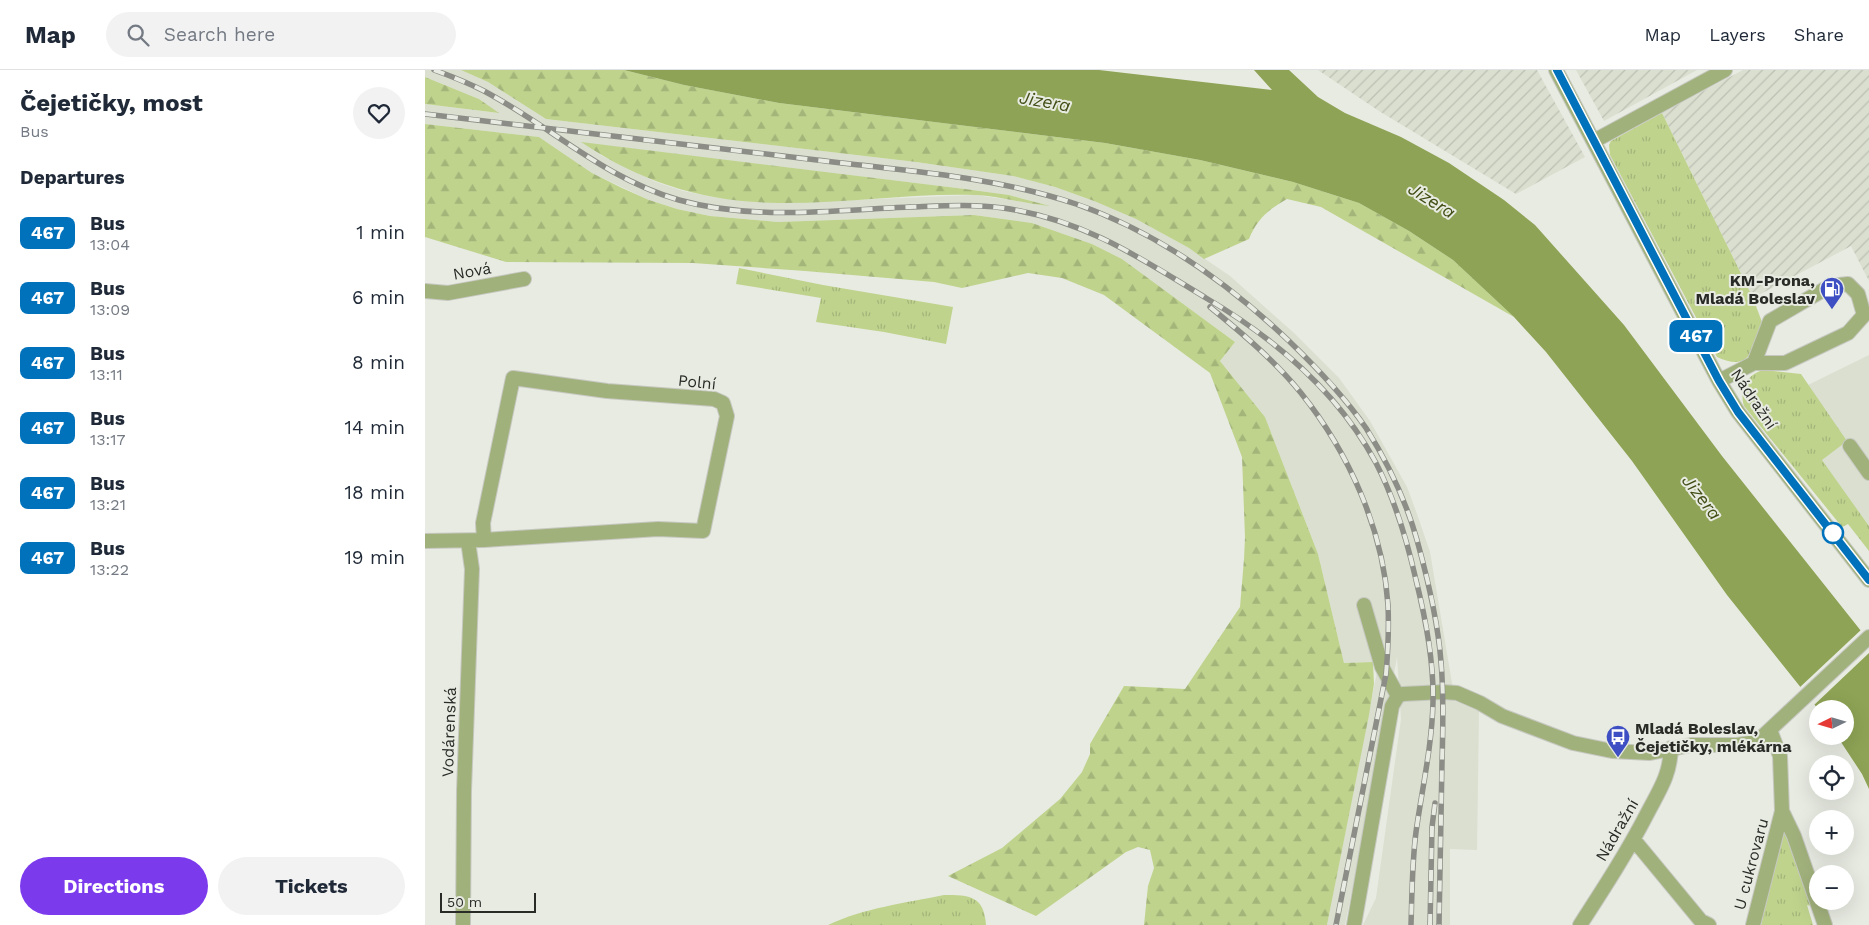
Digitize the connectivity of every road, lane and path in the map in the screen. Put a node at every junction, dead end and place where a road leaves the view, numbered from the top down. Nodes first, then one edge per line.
1 (1556, 70) edge
2 (1725, 70) edge
3 (1594, 141) junction
4 (524, 279) dead end
5 (425, 291) edge
6 (1754, 363) junction
7 (1719, 381) junction
8 (1850, 446) dead end
9 (1869, 473) edge
10 (483, 540) junction
11 (425, 541) edge
12 (468, 541) junction
13 (1869, 580) edge
14 (1364, 604) dead end
15 (1869, 637) edge
16 (1398, 696) junction
17 (1770, 730) junction
18 (1671, 748) junction
19 (1783, 811) junction
20 (1634, 840) junction
21 (463, 925) edge
22 (1354, 925) edge
23 (1580, 925) edge
24 (1709, 925) edge
25 (1753, 925) edge
26 (1825, 925) edge

1 - 3 street, Nádražní
2 - 3 street
3 - 7 street, Nádražní
4 - 5 street, Nová
6 - 6 street
6 - 7 street
7 - 13 street, Nádražní
8 - 9 street
10 - 10 street, Polní
10 - 12 street, Polní
11 - 12 street, Polní
12 - 21 street, Vodárenská
14 - 16 street
15 - 17 street
16 - 18 street
16 - 22 street
17 - 18 street
17 - 19 street, U cukrovaru
18 - 20 street, Nádražní
19 - 25 street, U cukrovaru
19 - 26 street, U cukrovaru
20 - 23 street, Nádražní
20 - 24 street

